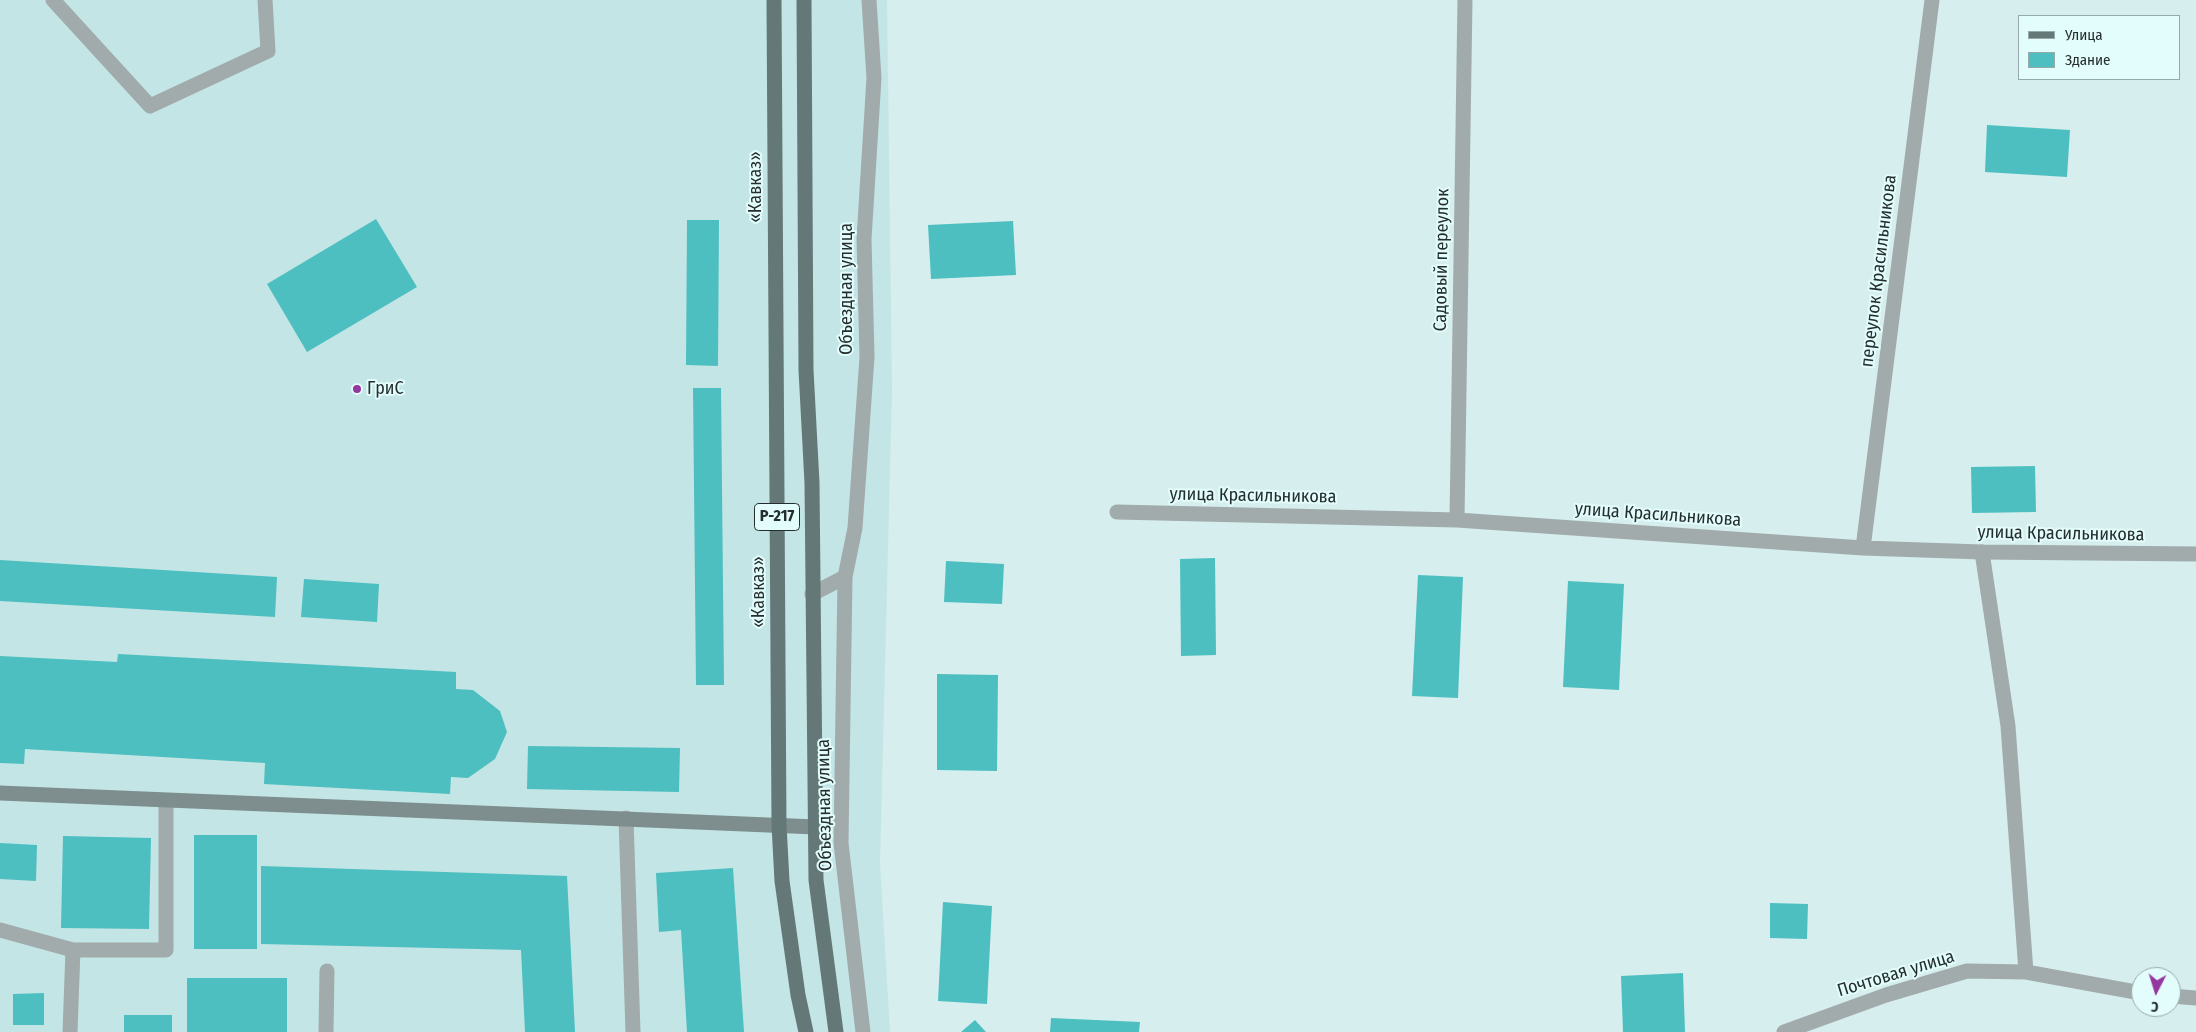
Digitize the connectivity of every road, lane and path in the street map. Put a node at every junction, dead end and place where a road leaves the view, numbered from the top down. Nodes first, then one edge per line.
1 (53, 0) edge
2 (265, 0) edge
3 (774, 0) edge
4 (804, 0) edge
5 (869, 0) edge
6 (1464, 0) edge
7 (1932, 0) edge
8 (1117, 512) dead end
9 (1456, 520) junction
10 (1863, 548) junction
11 (1982, 552) junction
12 (2196, 554) edge
13 (845, 576) junction
14 (812, 594) junction
15 (0, 793) edge
16 (166, 801) junction
17 (626, 818) junction
18 (779, 825) junction
19 (816, 826) junction
20 (0, 930) edge
21 (73, 950) junction
22 (327, 971) dead end
23 (2026, 972) junction
24 (2131, 991) edge
25 (2181, 997) edge
26 (2196, 998) edge
27 (70, 1032) edge
28 (326, 1032) edge
29 (633, 1032) edge
30 (806, 1032) edge
31 (836, 1032) edge
32 (863, 1032) edge
33 (1784, 1032) edge

1 - 2 street
3 - 18 main road, «Кавказ» / Р-217
4 - 14 main road, Р-217
5 - 13 street, Объездная улица
6 - 9 street, Садовый переулок
7 - 10 street, переулок Красильникова
8 - 9 street, улица Красильникова
9 - 10 street, улица Красильникова
10 - 11 street, улица Красильникова
11 - 12 street, улица Красильникова
11 - 23 street
13 - 14 street
13 - 32 street, Объездная улица
14 - 19 main road, Р-217
15 - 16 street
16 - 17 street
16 - 21 street
17 - 18 street
17 - 29 street
18 - 19 street
18 - 30 main road, «Кавказ» / Р-217
19 - 31 main road, Р-217
20 - 21 street
21 - 27 street
22 - 28 street
23 - 24 street, Почтовая улица
23 - 33 street, Почтовая улица
25 - 26 street

